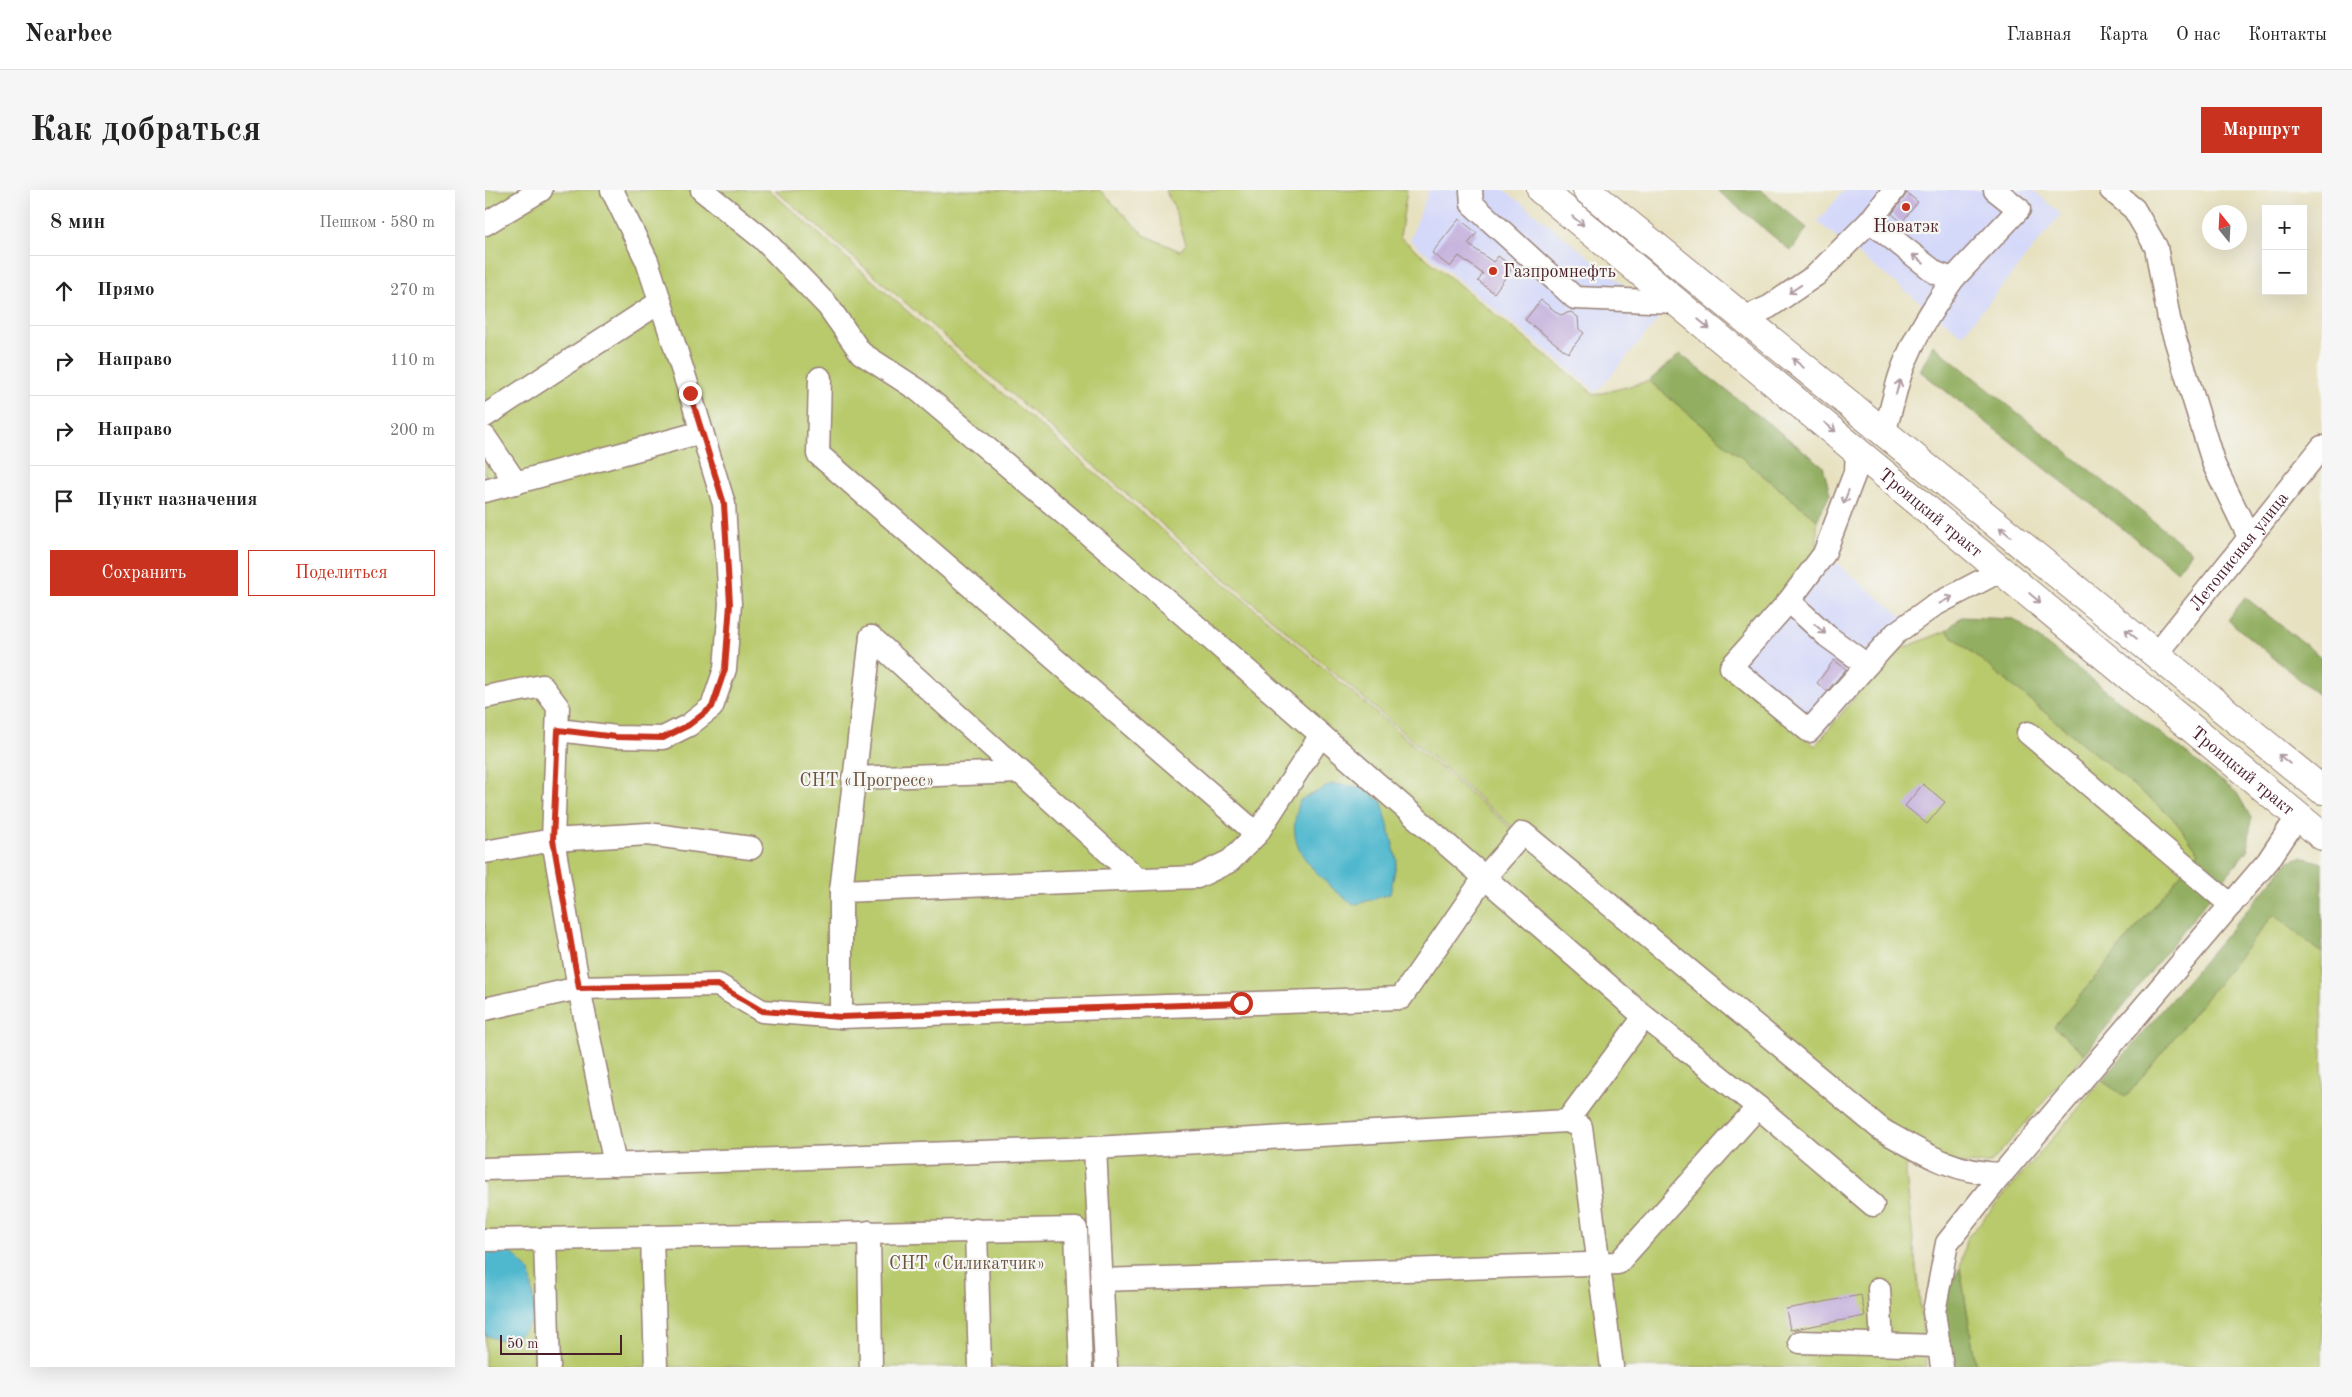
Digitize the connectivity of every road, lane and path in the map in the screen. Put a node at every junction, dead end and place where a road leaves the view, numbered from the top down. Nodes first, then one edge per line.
1 (541, 190) edge
2 (612, 190) edge
3 (702, 190) edge
4 (1471, 190) edge
5 (1541, 190) edge
6 (1587, 190) edge
7 (1894, 190) edge
8 (1995, 190) edge
9 (2111, 190) edge
10 (1870, 221) junction
11 (485, 224) edge
12 (1953, 279) junction
13 (660, 302) junction
14 (1677, 302) junction
15 (1743, 318) junction
16 (820, 378) dead end
17 (485, 416) edge
18 (702, 432) junction
19 (1883, 433) junction
20 (485, 437) edge
21 (2322, 447) edge
22 (1857, 450) junction
23 (517, 482) junction
24 (485, 491) edge
25 (2249, 537) junction
26 (2002, 570) junction
27 (1789, 601) junction
28 (2156, 654) junction
29 (1867, 666) junction
30 (485, 697) edge
31 (558, 730) junction
32 (2028, 733) dead end
33 (1321, 735) junction
34 (1020, 772) junction
35 (853, 778) junction
36 (2322, 790) edge
37 (2297, 816) junction
38 (1257, 834) junction
39 (2322, 836) edge
40 (553, 840) junction
41 (751, 848) dead end
42 (485, 852) edge
43 (1484, 878) junction
44 (1137, 879) junction
45 (841, 891) junction
46 (2231, 905) junction
47 (579, 988) junction
48 (485, 1009) edge
49 (841, 1017) junction
50 (1644, 1017) junction
51 (1758, 1107) junction
52 (1567, 1121) junction
53 (1095, 1148) junction
54 (615, 1165) junction
55 (485, 1169) edge
56 (2002, 1174) junction
57 (1873, 1205) dead end
58 (976, 1230) junction
59 (869, 1232) junction
60 (652, 1237) junction
61 (545, 1239) junction
62 (485, 1240) edge
63 (1598, 1263) junction
64 (1101, 1280) junction
65 (1879, 1290) dead end
66 (1800, 1342) dead end
67 (1882, 1344) junction
68 (1941, 1356) edge
69 (549, 1367) edge
70 (656, 1367) edge
71 (871, 1367) edge
72 (979, 1367) edge
73 (1081, 1367) edge
74 (1106, 1367) edge
75 (1612, 1367) edge

1 - 11 street
2 - 13 street
3 - 33 street
4 - 14 street
5 -> 14 main road, Троицкий тракт
6 - 15 main road, Троицкий тракт
7 - 10 street
8 - 12 street
9 - 25 street
12 -> 10 street
10 -> 15 street
19 -> 12 street
13 - 17 street
13 - 18 street
14 -> 22 main road, Троицкий тракт
19 -> 15 main road, Троицкий тракт
16 - 38 street
18 - 23 street
18 - 31 street
28 -> 19 main road, Троицкий тракт
20 - 23 street
21 - 25 street, Летописная улица
22 - 26 main road, Троицкий тракт
22 -> 27 street
23 - 24 street
25 - 28 street, Летописная улица
29 -> 26 street
26 -> 37 main road, Троицкий тракт
27 -> 29 street
27 - 29 street
36 -> 28 main road, Троицкий тракт
30 - 31 street
31 - 40 street
32 - 46 street
33 - 38 street
33 - 43 street
34 - 35 street
34 - 35 street
34 - 44 street
35 - 45 street
37 - 39 main road, Троицкий тракт
37 - 46 street
38 - 44 street
40 - 41 street
40 - 42 street
40 - 47 street
43 - 49 street
43 - 50 street
43 - 56 street
44 - 45 street
45 - 49 street
46 - 56 street
47 - 48 street
47 - 49 street
47 - 54 street
50 - 51 street
50 - 52 street
51 - 57 street
51 - 63 street
52 - 53 street
52 - 63 street
53 - 54 street
53 - 64 street
54 - 55 street
56 - 68 street
58 - 59 street
58 - 72 street
58 - 73 street
59 - 60 street
59 - 71 street
60 - 61 street
60 - 70 street
61 - 62 street
61 - 69 street
63 - 64 street
63 - 75 street
64 - 74 street
65 - 67 street
66 - 67 street
67 - 68 street

